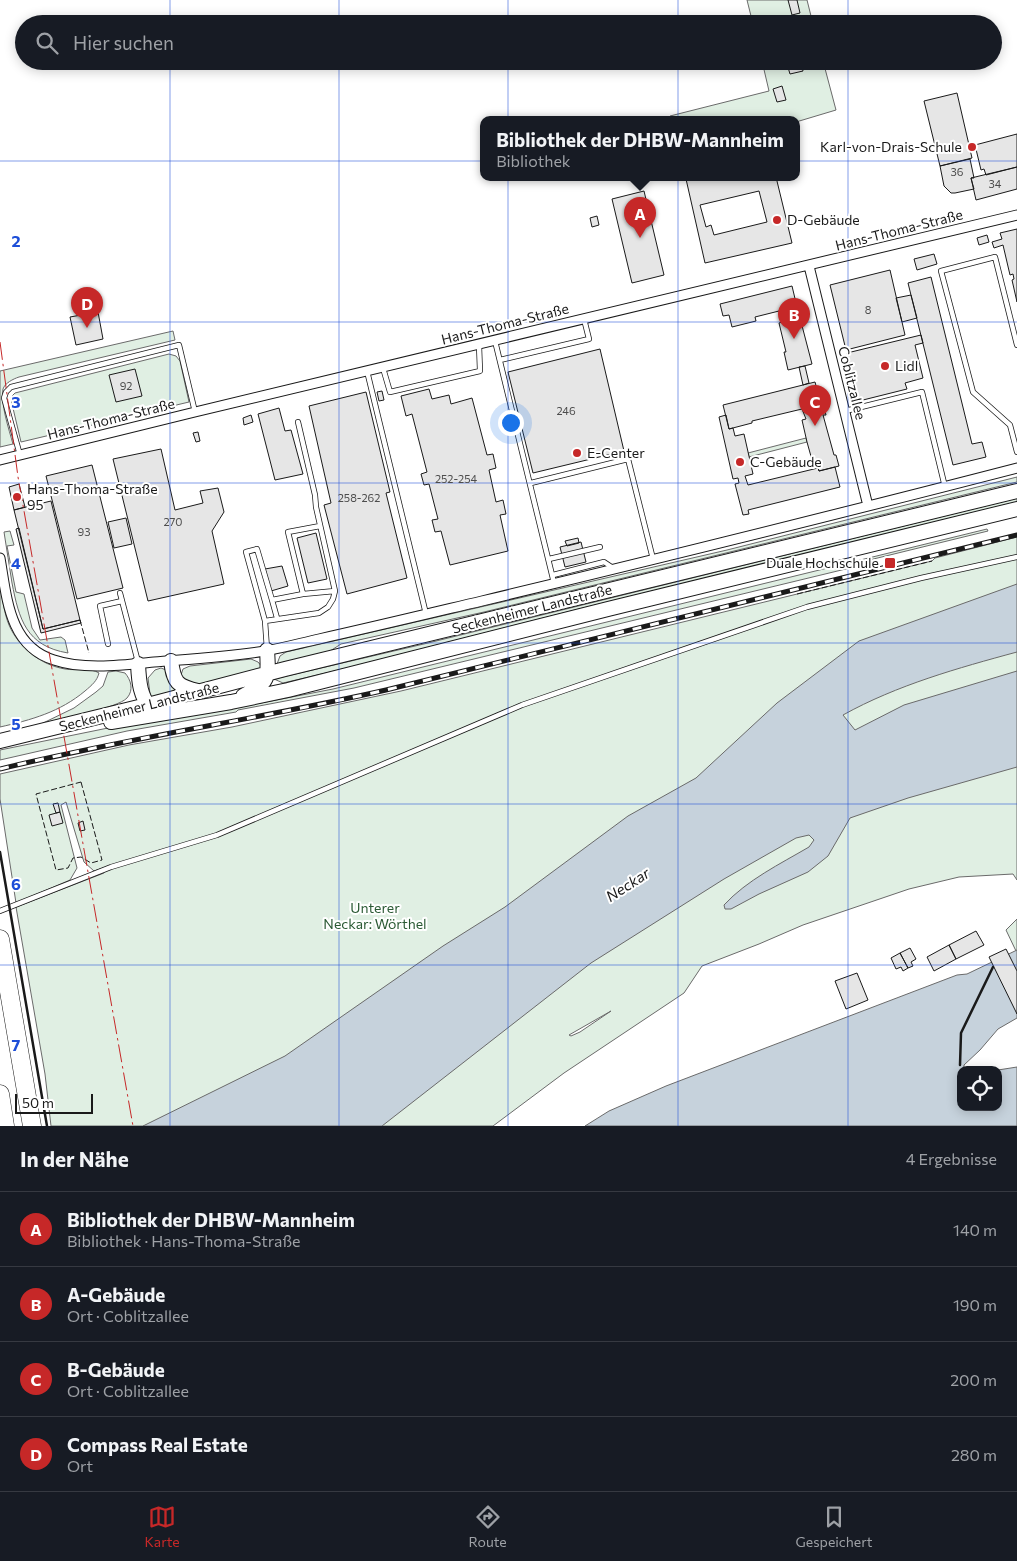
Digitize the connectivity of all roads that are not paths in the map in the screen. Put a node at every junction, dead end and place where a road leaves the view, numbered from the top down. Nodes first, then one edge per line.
1 (1017, 215) edge
2 (809, 266) junction
3 (584, 319) junction
4 (495, 341) junction
5 (480, 344) junction
6 (1017, 345) edge
7 (500, 360) junction
8 (383, 368) junction
9 (367, 371) junction
10 (844, 411) junction
11 (195, 412) junction
12 (298, 422) dead end
13 (1017, 423) edge
14 (1010, 425) junction
15 (1017, 452) edge
16 (20, 455) junction
17 (0, 460) edge
18 (1017, 468) edge
19 (531, 483) junction
20 (945, 487) junction
21 (1017, 491) edge
22 (868, 506) junction
23 (1017, 509) edge
24 (320, 526) junction
25 (600, 547) dead end
26 (1017, 557) edge
27 (0, 558) edge
28 (549, 559) junction
29 (653, 559) junction
30 (554, 579) junction
31 (334, 591) junction
32 (120, 593) dead end
33 (303, 594) junction
34 (272, 600) junction
35 (122, 601) junction
36 (426, 614) junction
37 (277, 618) junction
38 (264, 621) junction
39 (108, 644) dead end
40 (267, 650) junction
41 (171, 661) junction
42 (138, 664) junction
43 (269, 673) junction
44 (139, 687) junction
45 (199, 692) junction
46 (231, 702) junction
47 (150, 710) junction
48 (120, 711) junction
49 (48, 730) junction
50 (0, 741) edge
51 (0, 911) edge
52 (0, 940) edge
53 (0, 1094) edge
54 (5, 1126) edge
55 (32, 1126) edge

1 - 2 street, Hans-Thoma-Straße
2 - 3 street, Hans-Thoma-Straße
2 - 10 street, Coblitzallee
3 - 4 street, Hans-Thoma-Straße
3 - 7 lane
4 - 5 street, Hans-Thoma-Straße
4 - 7 lane
5 - 8 street, Hans-Thoma-Straße
5 - 8 lane
6 - 14 lane
7 - 19 lane
8 - 9 street, Hans-Thoma-Straße
9 - 11 street, Hans-Thoma-Straße
9 - 36 lane
10 - 20 lane
10 - 22 street, Coblitzallee
11 - 16 street, Hans-Thoma-Straße
11 - 16 lane
12 - 24 lane
13 - 14 lane
14 - 15 lane
16 - 17 street, Hans-Thoma-Straße
18 - 20 street, Seckenheimer Landstraße
19 - 28 lane
19 - 29 lane
20 - 22 street, Seckenheimer Landstraße
21 - 43 main road, Seckenheimer Landstraße
22 - 29 street, Seckenheimer Landstraße
23 - 46 main road, Seckenheimer Landstraße
24 - 31 lane
24 - 33 lane
25 - 28 lane
26 - 51 lane
27 - 42 street
28 - 30 lane
29 - 30 street, Seckenheimer Landstraße
30 - 36 street, Seckenheimer Landstraße
31 - 33 lane
31 - 37 lane
32 - 35 lane
33 - 34 lane
34 - 37 lane
34 - 38 lane
35 - 39 lane
35 - 42 lane
36 - 40 street, Seckenheimer Landstraße
37 - 38 lane
38 - 40 lane
40 - 41 street, Seckenheimer Landstraße
40 - 43 main road
41 - 42 street, Seckenheimer Landstraße
41 - 45 main road
42 - 44 main road
43 - 45 main road, Seckenheimer Landstraße
43 - 46 main road
44 - 47 main road
44 - 48 main road
45 - 47 main road, Seckenheimer Landstraße
46 - 47 main road, Seckenheimer Landstraße
47 - 48 main road, Seckenheimer Landstraße
47 - 49 main road, Seckenheimer Landstraße
48 - 49 main road, Seckenheimer Landstraße
49 - 50 main road, Seckenheimer Landstraße
52 - 55 highway
53 - 54 highway

